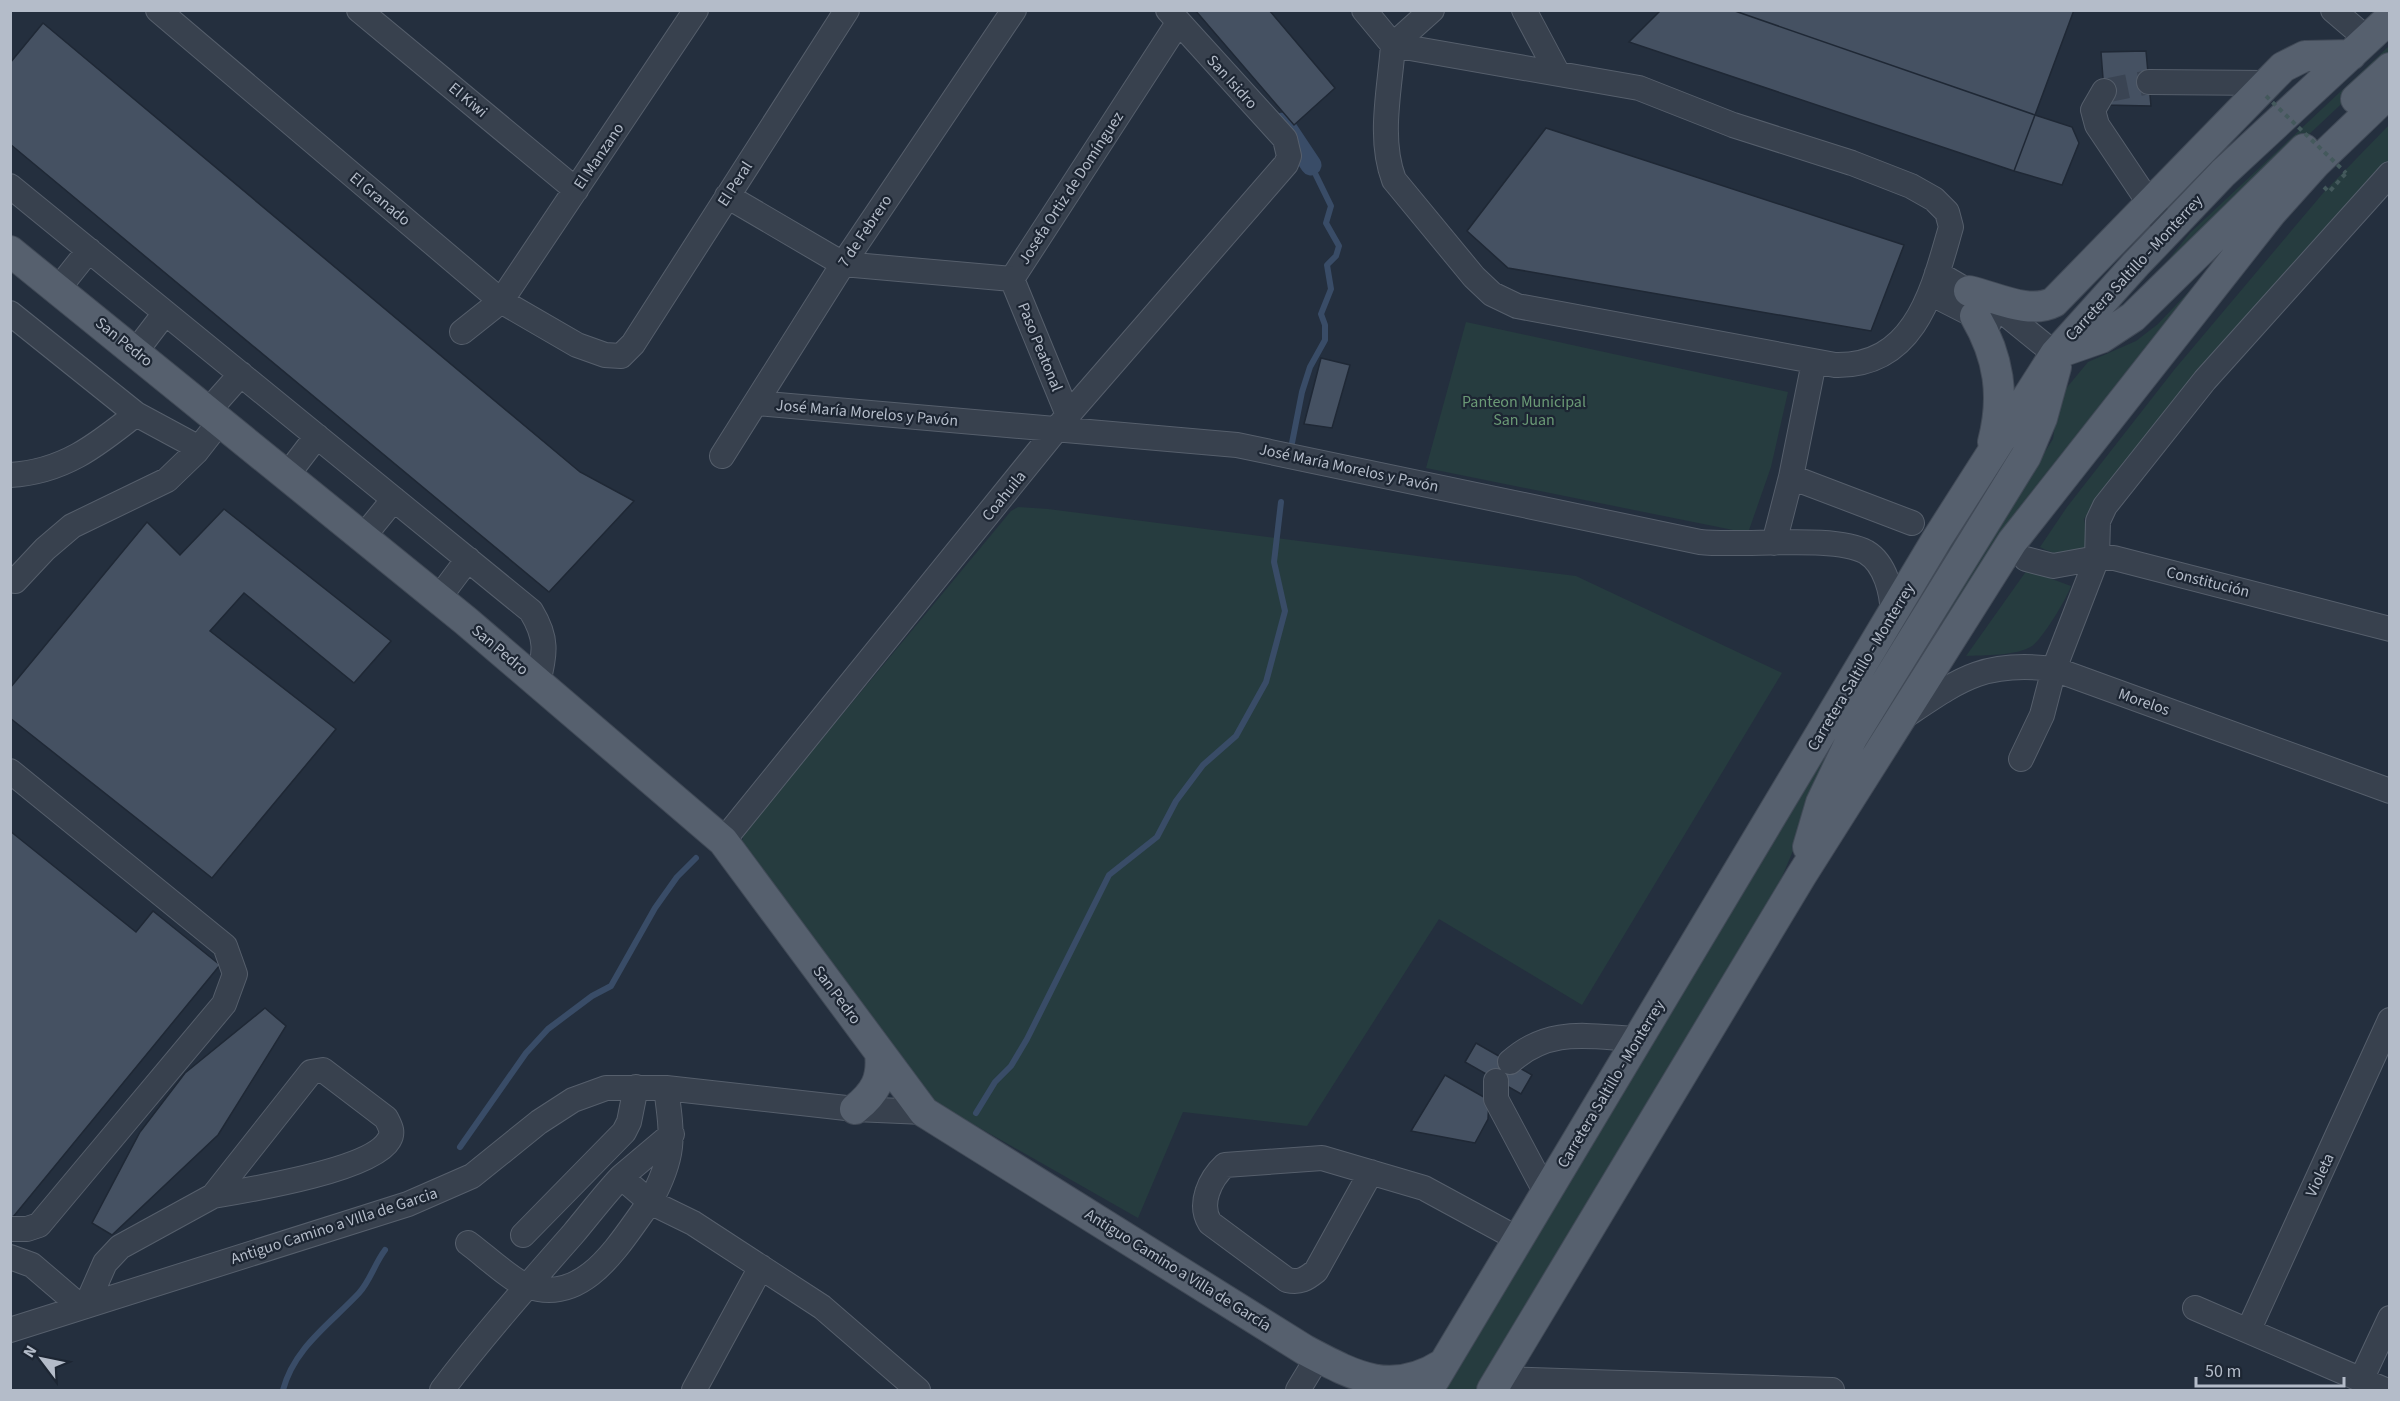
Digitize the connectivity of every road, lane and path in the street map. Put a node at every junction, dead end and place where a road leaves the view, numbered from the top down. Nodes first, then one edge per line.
1 (158, 10) edge
2 (359, 10) edge
3 (696, 10) edge
4 (847, 10) edge
5 (1014, 10) edge
6 (1364, 10) edge
7 (1432, 10) edge
8 (1524, 10) edge
9 (2333, 10) edge
10 (1173, 17) edge
11 (2390, 18) edge
12 (1393, 45) junction
13 (2359, 47) junction
14 (2390, 68) edge
15 (1557, 72) junction
16 (2149, 82) tunnel mouth
17 (2266, 89) junction
18 (2104, 91) dead end
19 (2390, 92) edge
20 (1289, 156) joint
21 (2386, 184) edge
22 (10, 186) edge
23 (576, 190) junction
24 (2329, 192) dead end
25 (727, 195) junction
26 (2148, 203) junction
27 (2168, 230) junction
28 (89, 250) junction
29 (10, 251) edge
30 (843, 264) junction
31 (1012, 279) junction
32 (1933, 283) junction
33 (58, 289) junction
34 (501, 301) junction
35 (1972, 303) junction
36 (10, 313) edge
37 (165, 313) junction
38 (462, 332) dead end
39 (135, 351) junction
40 (2055, 354) junction
41 (621, 356) joint
42 (1814, 362) junction
43 (241, 374) junction
44 (757, 404) junction
45 (136, 414) junction
46 (215, 415) junction
47 (1062, 423) junction
48 (317, 436) junction
49 (199, 448) junction
50 (722, 456) dead end
51 (1989, 457) junction
52 (288, 474) junction
53 (10, 475) edge
54 (1791, 477) junction
55 (394, 499) junction
56 (1912, 522) dead end
57 (363, 537) junction
58 (1774, 543) junction
59 (2097, 558) junction
60 (2026, 559) dead end
61 (468, 560) junction
62 (15, 581) dead end
63 (438, 599) junction
64 (1893, 614) junction
65 (2390, 629) edge
66 (2054, 669) junction
67 (538, 683) junction
68 (1902, 718) junction
69 (2021, 759) dead end
70 (10, 771) edge
71 (2390, 791) edge
72 (723, 841) junction
73 (1801, 876) junction
74 (2390, 1020) edge
75 (1638, 1039) junction
76 (880, 1053) junction
77 (636, 1087) junction
78 (666, 1088) junction
79 (855, 1109) junction
80 (924, 1112) junction
81 (672, 1134) junction
82 (1371, 1172) junction
83 (621, 1177) junction
84 (1546, 1193) junction
85 (213, 1196) junction
86 (650, 1202) junction
87 (10, 1228) edge
88 (524, 1235) dead end
89 (1518, 1239) junction
90 (468, 1243) dead end
91 (10, 1257) edge
92 (761, 1267) junction
93 (525, 1286) junction
94 (83, 1307) junction
95 (2195, 1308) dead end
96 (2390, 1318) edge
97 (2249, 1329) junction
98 (10, 1330) edge
99 (1318, 1357) junction
100 (1443, 1364) junction
101 (2361, 1380) junction
102 (1495, 1385) edge
103 (1548, 1386) edge
104 (442, 1390) edge
105 (694, 1390) edge
106 (918, 1390) edge
107 (1298, 1390) edge
108 (1428, 1390) edge
109 (1832, 1390) edge
110 (2385, 1390) edge

1 - 34 street, El Granado
2 - 23 street, El Kiwi
3 - 23 street, El Manzano
4 - 25 street, El Peral
5 - 30 street, 7 de Febrero
6 - 12 street
7 - 12 street
8 - 15 street
9 - 13 street
10 - 20 street, San Isidro
10 - 31 street, Josefa Ortiz de Domínguez
11 - 13 main road, Carretera Saltillo - Monterrey
12 - 15 street
12 - 42 street
13 - 17 main road
13 - 27 main road, Carretera Saltillo - Monterrey
14 - 40 main road
15 - 32 street
16 - 17 street
17 - 24 path, bridge
17 - 26 main road
18 - 26 street
19 - 68 main road
20 - 47 street, Coahuila
21 - 59 street
22 - 28 street
23 - 34 street, El Manzano
25 - 30 street, Josefa Ortiz de Domínguez
25 - 41 street, El Peral
26 - 27 street
26 - 35 main road
27 - 40 main road, Carretera Saltillo - Monterrey
28 - 33 street
28 - 37 street
29 - 33 main road, San Pedro
30 - 31 street, Josefa Ortiz de Domínguez
30 - 44 street, 7 de Febrero
31 - 47 street, Paso Peatonal
32 - 35 street
32 - 42 street
33 - 39 main road, San Pedro
34 - 38 street, El Manzano
34 - 41 street, El Granado
35 - 40 street
35 - 51 main road
36 - 45 street
37 - 39 street
37 - 43 street
39 - 46 main road, San Pedro
40 - 51 main road, Carretera Saltillo - Monterrey
40 - 73 main road
42 - 54 street
43 - 46 street
43 - 48 street
44 - 47 street, José María Morelos y Pavón
44 - 50 street, 7 de Febrero
45 - 49 street
45 - 53 street
46 - 49 street
46 - 52 main road, San Pedro
47 - 58 street, José María Morelos y Pavón
47 - 72 street, Coahuila
48 - 52 street
48 - 55 street
49 - 62 street
51 - 64 main road, Carretera Saltillo - Monterrey
52 - 57 main road, San Pedro
54 - 56 street
54 - 58 street
55 - 57 street
55 - 61 street
57 - 63 main road, San Pedro
58 - 64 street, José María Morelos y Pavón
59 - 60 street, Constitución
59 - 65 street, Constitución
59 - 66 street
61 - 63 street
61 - 67 street
63 - 67 main road, San Pedro
64 - 75 main road, Carretera Saltillo - Monterrey
66 - 68 street, Morelos
66 - 69 street
66 - 71 street, Morelos
67 - 72 main road, San Pedro
68 - 73 main road
70 - 87 street
72 - 76 main road, San Pedro
73 - 102 main road
74 - 97 street, Violeta
75 - 84 main road, Carretera Saltillo - Monterrey
75 - 84 street
76 - 79 main road
76 - 80 main road, San Pedro
77 - 78 street, Antiguo Camino a VIlla de Garcia
77 - 88 street
77 - 94 street, Antiguo Camino a VIlla de Garcia
78 - 79 street, Antiguo Camino a VIlla de Garcia
78 - 81 street
79 - 80 street, Antiguo Camino a VIlla de Garcia
80 - 99 main road, Antiguo Camino a Villa de García
81 - 83 street
81 - 86 street
82 - 82 street
82 - 89 street
83 - 86 street
83 - 93 street
84 - 89 main road, Carretera Saltillo - Monterrey
85 - 85 street
85 - 94 street
86 - 92 street
86 - 93 street
89 - 100 main road, Carretera Saltillo - Monterrey
90 - 93 street
91 - 94 street
92 - 105 street
92 - 106 street
93 - 104 street
94 - 98 street, Antiguo Camino a VIlla de Garcia
95 - 97 street
96 - 101 street
97 - 101 street
99 - 100 main road, Antiguo Camino a Villa de García
99 - 107 street
100 - 108 main road, Carretera Saltillo - Monterrey
101 - 110 street
102 - 103 street
103 - 109 street

